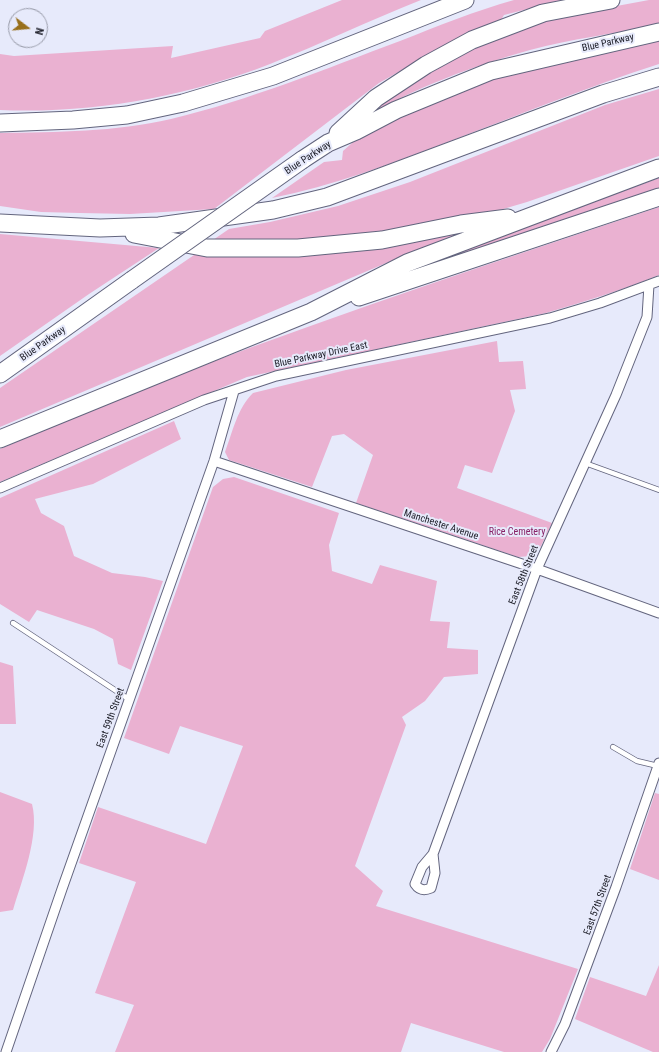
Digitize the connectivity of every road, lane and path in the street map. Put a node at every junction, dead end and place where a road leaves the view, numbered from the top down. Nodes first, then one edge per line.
1 (465, 0) edge
2 (611, 0) edge
3 (659, 32) edge
4 (659, 78) edge
5 (0, 123) edge
6 (328, 143) junction
7 (659, 168) edge
8 (659, 197) edge
9 (538, 214) junction
10 (0, 223) edge
11 (100, 228) junction
12 (659, 281) edge
13 (650, 285) junction
14 (311, 312) junction
15 (0, 374) edge
16 (234, 390) junction
17 (0, 439) edge
18 (214, 461) junction
19 (585, 463) junction
20 (0, 488) edge
21 (659, 490) edge
22 (537, 568) junction
23 (659, 613) edge
24 (13, 623) dead end
25 (130, 700) junction
26 (613, 747) dead end
27 (658, 764) edge
28 (433, 854) dead end
29 (6, 1052) edge
30 (551, 1052) edge

1 - 5 highway
2 - 6 highway
3 - 6 highway, Blue Parkway
4 - 11 highway
6 - 15 highway, Blue Parkway, bridge
7 - 9 highway
8 - 14 highway
9 - 11 highway
9 - 14 highway
10 - 11 highway
12 - 13 street, Blue Parkway Drive East
13 - 16 street, Blue Parkway Drive East
13 - 19 street, East 58th Street
14 - 17 highway
16 - 18 street, East 59th Street
16 - 20 street, Blue Parkway Drive East
18 - 22 street, Manchester Avenue
18 - 25 street, East 59th Street
19 - 21 lane
19 - 22 street, East 58th Street
22 - 23 street, Manchester Avenue
22 - 28 street, East 58th Street
24 - 25 lane
25 - 29 street, East 59th Street
26 - 27 lane
27 - 30 street, East 57th Street

